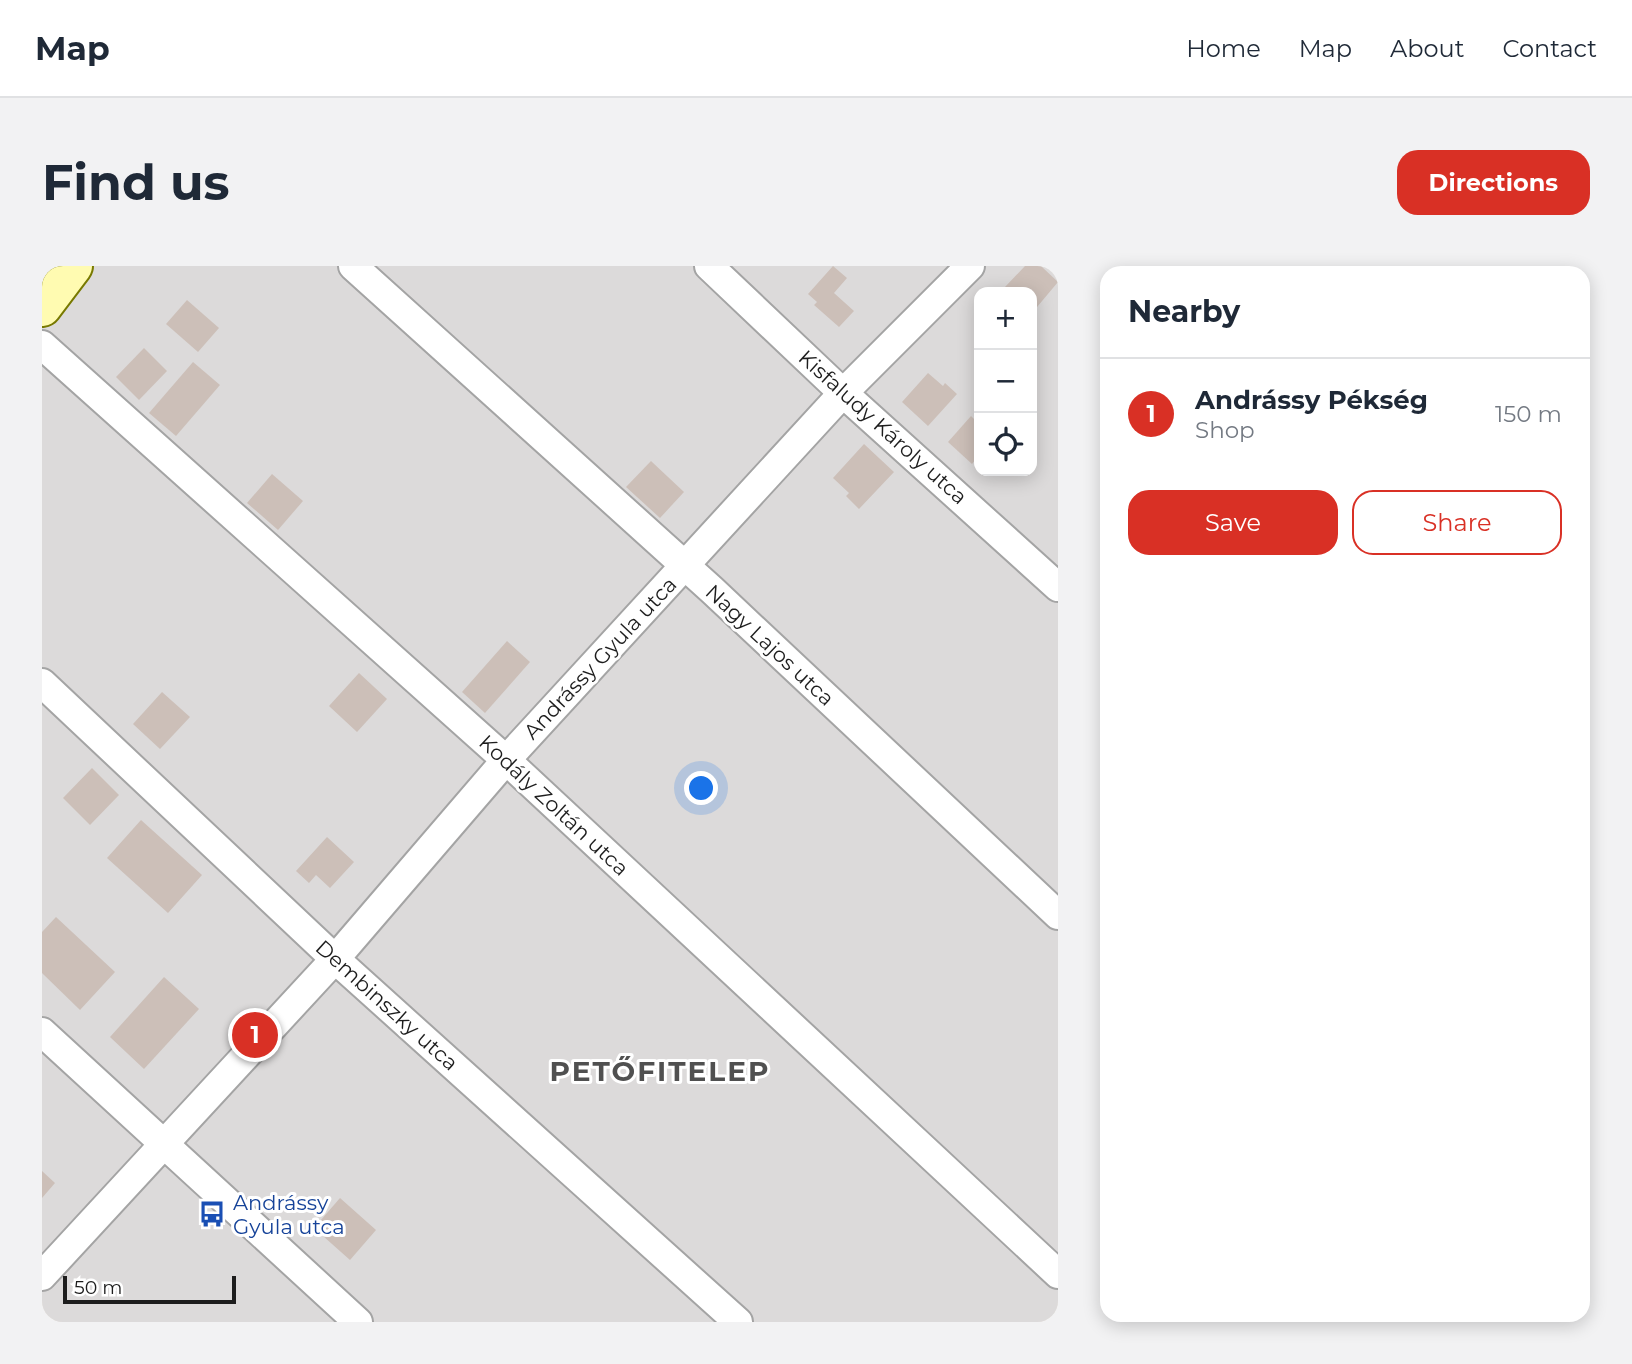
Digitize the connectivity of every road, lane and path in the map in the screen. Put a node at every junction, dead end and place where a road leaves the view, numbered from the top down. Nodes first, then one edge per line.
1 (73, 266) edge
2 (353, 266) edge
3 (709, 266) edge
4 (970, 266) edge
5 (42, 307) edge
6 (42, 345) edge
7 (843, 393) junction
8 (684, 565) junction
9 (1058, 587) edge
10 (42, 682) edge
11 (506, 760) junction
12 (1058, 915) edge
13 (335, 959) junction
14 (42, 1032) edge
15 (164, 1144) junction
16 (1058, 1274) edge
17 (42, 1276) edge
18 (358, 1322) edge
19 (738, 1322) edge

1 - 5 main road
2 - 8 street, Nagy Lajos utca
3 - 7 street, Kisfaludy Károly utca
4 - 7 street, Andrássy Gyula utca
6 - 11 street, Kodály Zoltán utca
7 - 8 street, Andrássy Gyula utca
7 - 9 street, Kisfaludy Károly utca
8 - 11 street, Andrássy Gyula utca
8 - 12 street, Nagy Lajos utca
10 - 13 street, Dembinszky utca
11 - 13 street, Andrássy Gyula utca
11 - 16 street, Kodály Zoltán utca
13 - 15 street, Andrássy Gyula utca
13 - 19 street, Dembinszky utca
14 - 15 street
15 - 17 street, Andrássy Gyula utca
15 - 18 street

